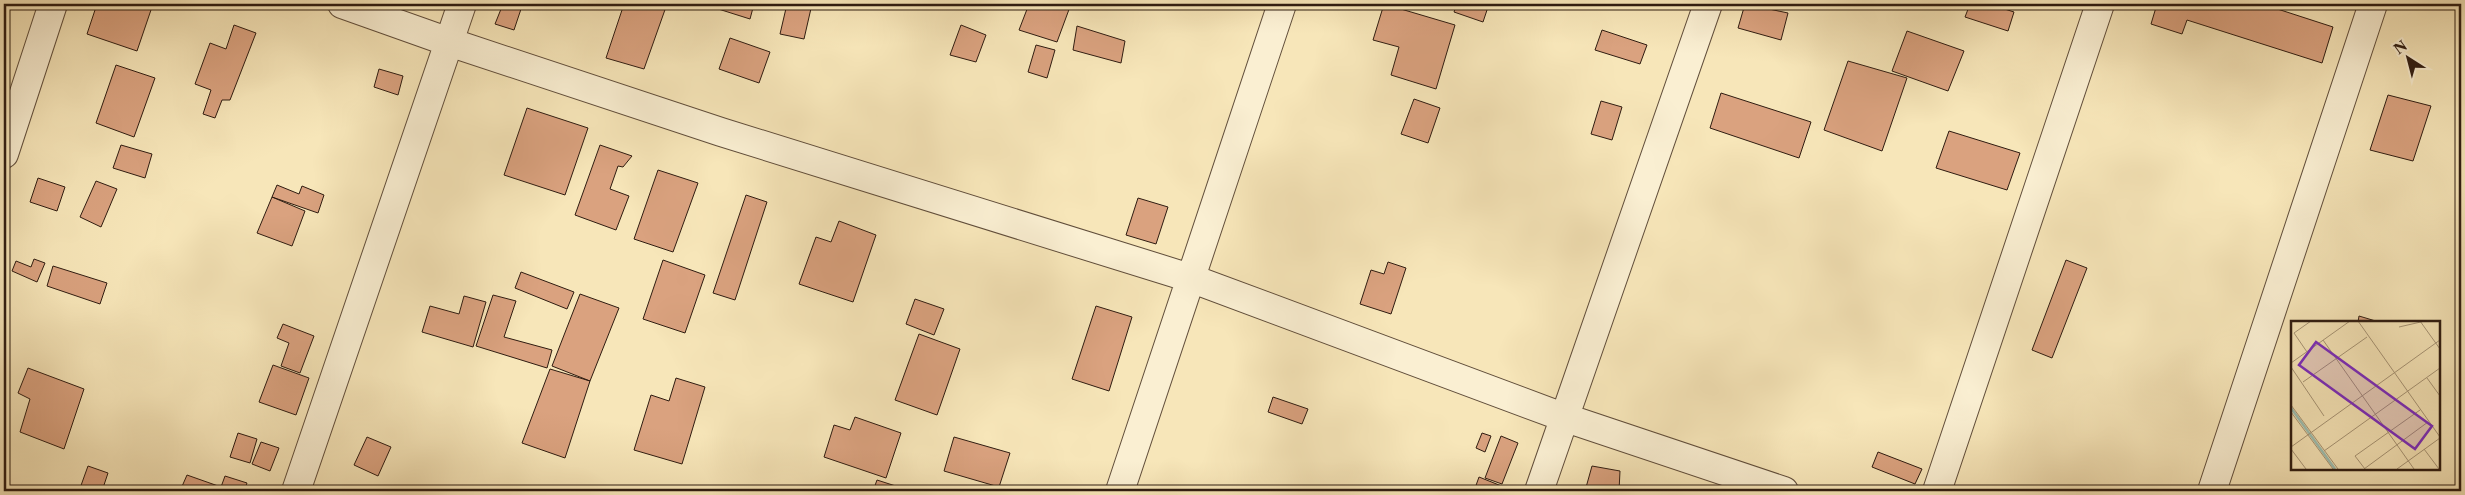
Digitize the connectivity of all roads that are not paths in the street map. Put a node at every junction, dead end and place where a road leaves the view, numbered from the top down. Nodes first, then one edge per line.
1 (53, 4) edge
2 (342, 4) edge
3 (462, 4) edge
4 (1282, 4) edge
5 (1708, 4) edge
6 (2100, 4) edge
7 (2373, 4) edge
8 (449, 42) junction
9 (4, 154) edge
10 (1190, 278) junction
11 (1564, 417) junction
12 (296, 491) edge
13 (1120, 491) edge
14 (1539, 491) edge
15 (1784, 491) edge
16 (1937, 491) edge
17 (2212, 491) edge

1 - 9 street
2 - 8 street
3 - 8 street
4 - 10 street
5 - 11 street
6 - 16 street
7 - 17 street
8 - 10 street
8 - 12 street
10 - 11 street
10 - 13 street
11 - 14 street
11 - 15 street

